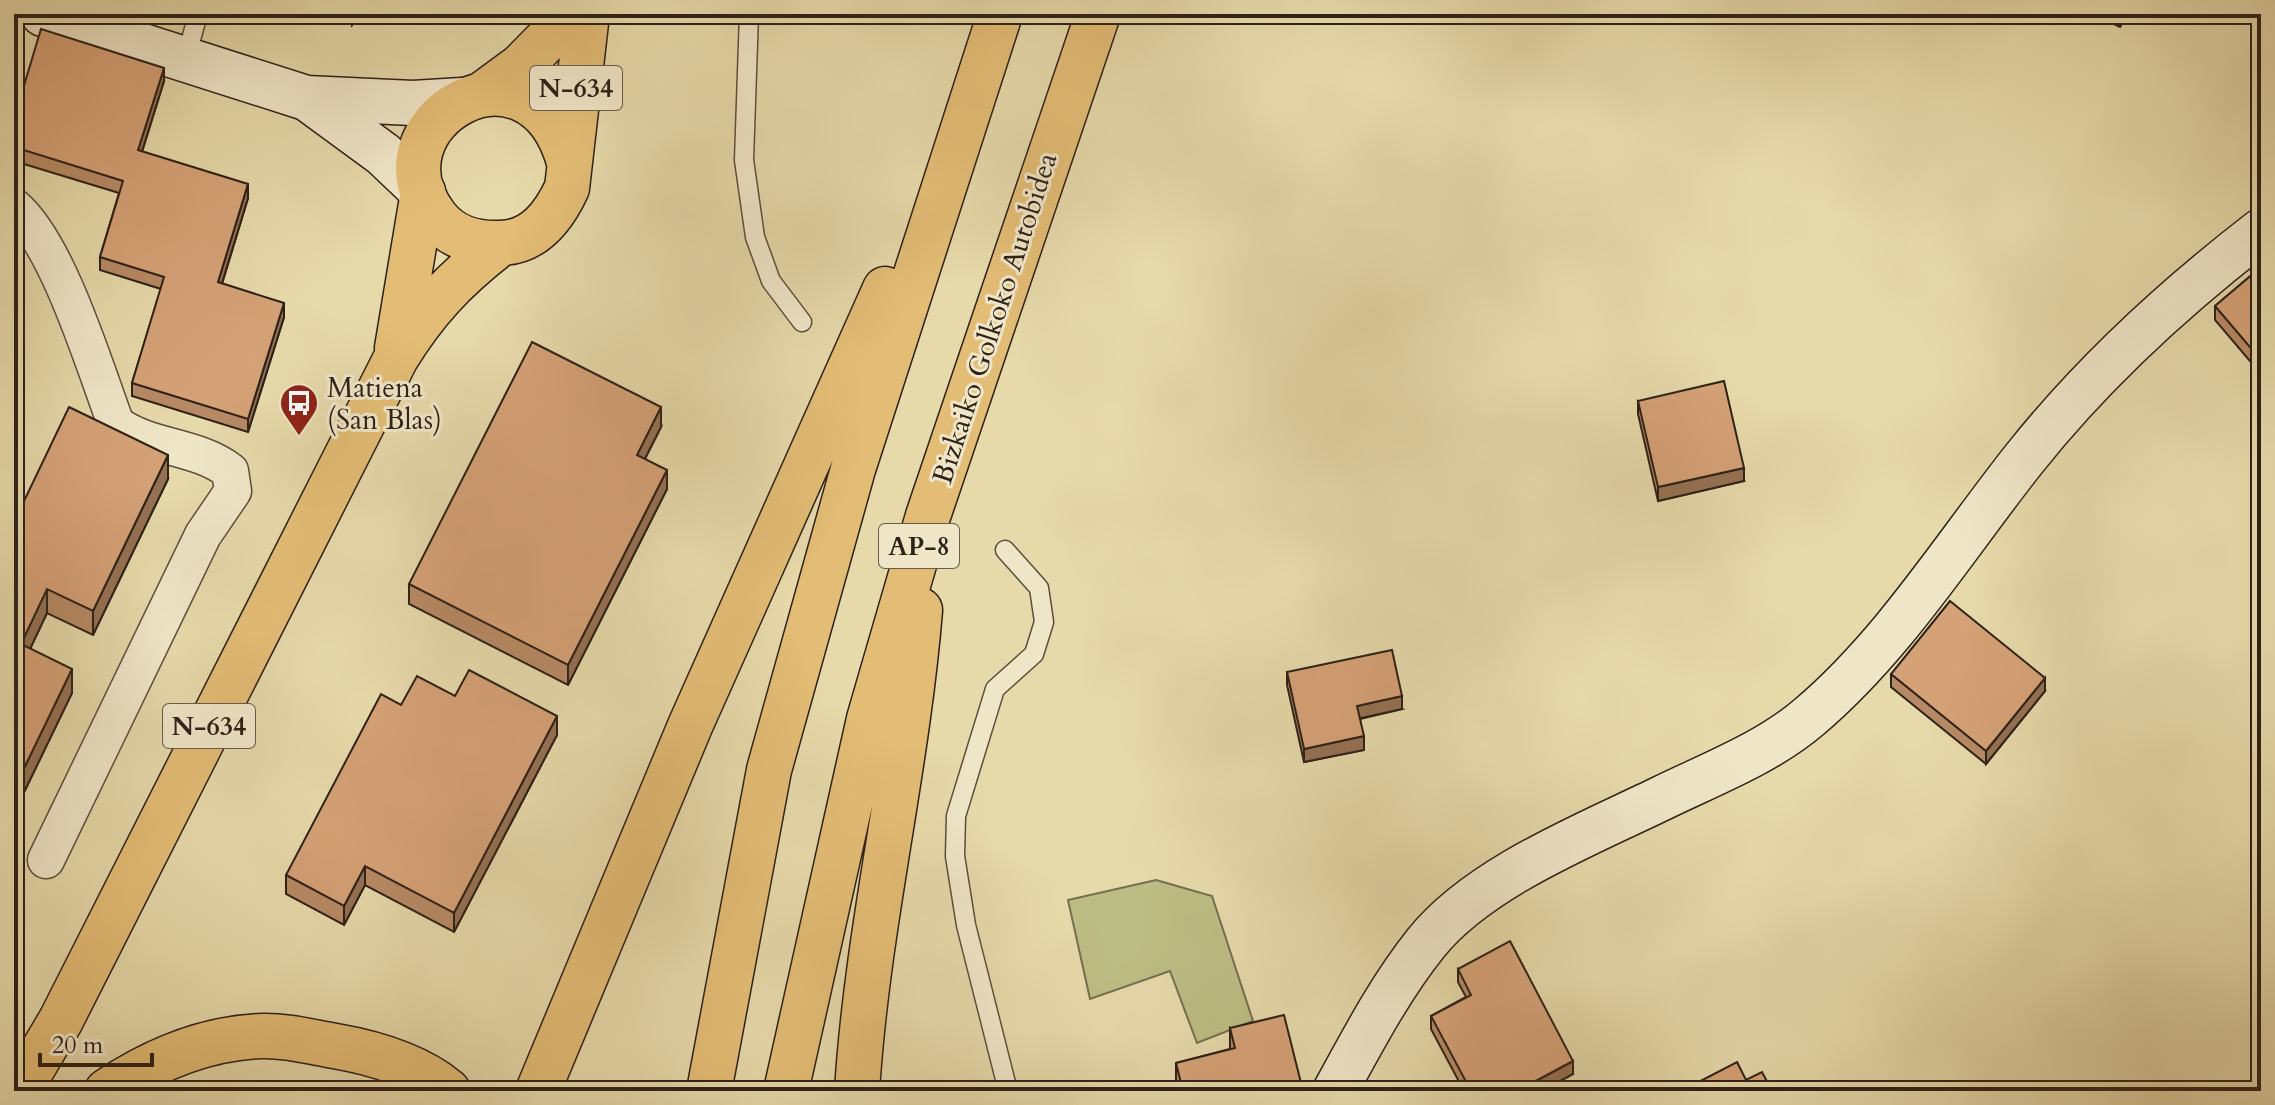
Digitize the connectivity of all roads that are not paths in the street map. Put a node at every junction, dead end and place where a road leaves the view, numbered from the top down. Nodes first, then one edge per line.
1 (43, 14) edge
2 (198, 14) edge
3 (572, 14) edge
4 (587, 14) edge
5 (749, 14) edge
6 (1000, 14) edge
7 (1098, 14) edge
8 (186, 58) junction
9 (473, 97) junction
10 (306, 98) junction
11 (969, 101) junction
12 (569, 162) junction
13 (423, 192) junction
14 (14, 207) edge
15 (2261, 231) edge
16 (500, 244) junction
17 (802, 322) dead end
18 (396, 358) junction
19 (928, 516) junction
20 (1005, 550) dead end
21 (46, 860) dead end
22 (541, 1083) edge
23 (19, 1091) edge
24 (107, 1091) edge
25 (448, 1091) edge
26 (709, 1091) edge
27 (786, 1091) edge
28 (857, 1091) edge
29 (1008, 1091) edge
30 (1335, 1091) edge

1 - 8 street
2 - 8 lane
3 - 9 highway, N-634
4 - 12 highway, N-634
5 - 17 lane
6 - 11 highway, AP-8
7 - 19 highway, Bizkaiko Golkoko Autobidea / AP-8
8 - 10 street
9 - 10 street
9 - 12 highway, N-634
9 - 13 highway, N-634
10 - 13 street
11 - 22 highway
11 - 26 highway, AP-8
12 - 16 highway, N-634
13 - 16 highway, N-634
13 - 18 highway, N-634
14 - 21 street
15 - 30 street
16 - 18 highway, N-634
18 - 23 highway, N-634
19 - 27 highway, Bizkaiko Golkoko Autobidea / AP-8
19 - 28 highway
20 - 29 lane
24 - 25 highway

